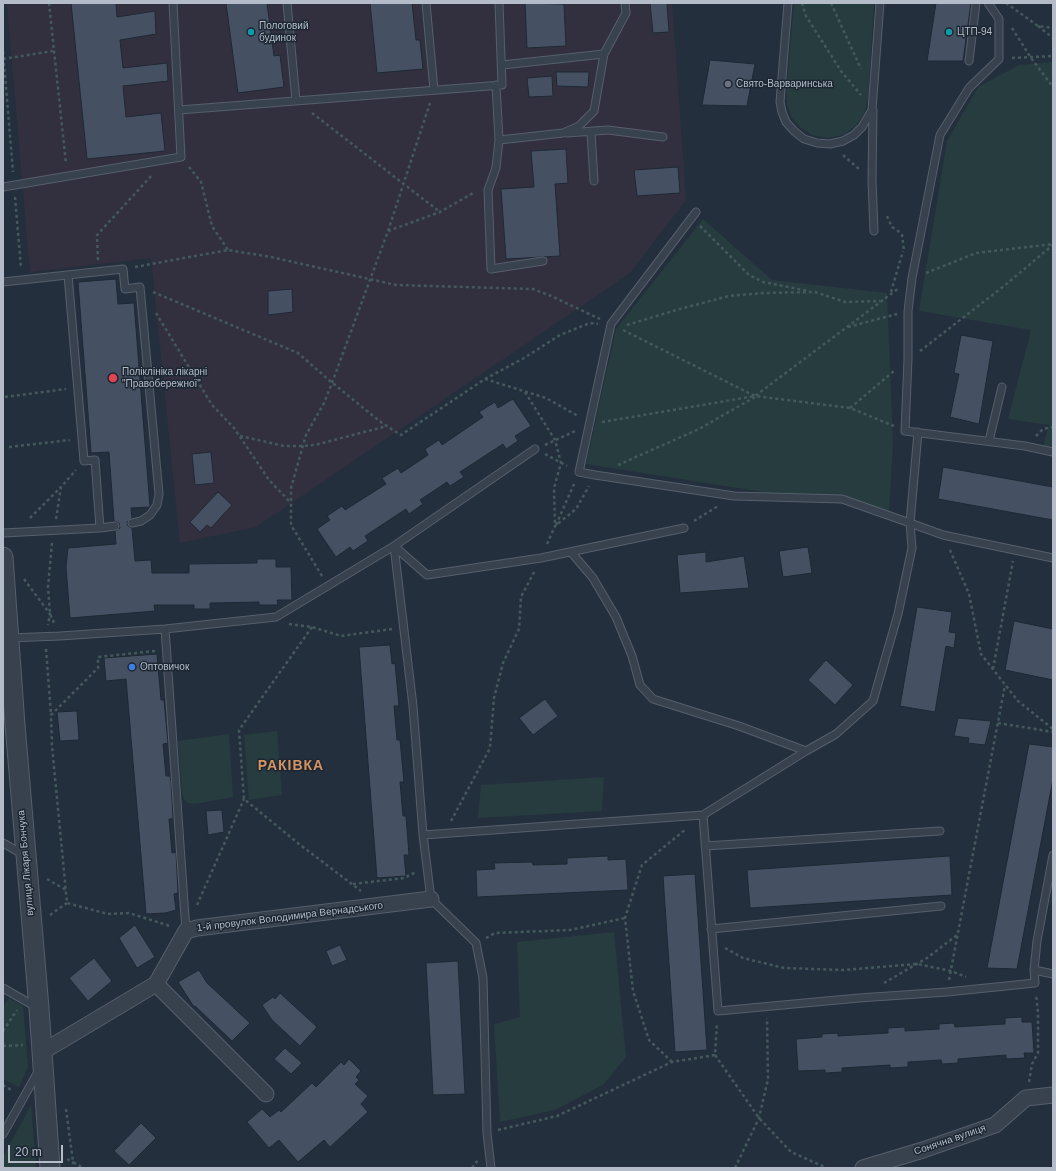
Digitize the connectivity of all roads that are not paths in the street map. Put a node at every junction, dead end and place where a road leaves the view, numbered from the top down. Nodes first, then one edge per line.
1 (173, 3) edge
2 (287, 3) edge
3 (426, 3) edge
4 (499, 3) edge
5 (626, 3) edge
6 (788, 3) edge
7 (880, 3) edge
8 (976, 3) edge
9 (988, 3) edge
10 (604, 54) junction
11 (969, 60) dead end
12 (502, 65) junction
13 (496, 85) junction
14 (434, 90) junction
15 (296, 101) junction
16 (874, 102) junction
17 (178, 110) junction
18 (591, 132) junction
19 (563, 134) junction
20 (663, 136) dead end
21 (499, 140) junction
22 (594, 181) dead end
23 (3, 187) edge
24 (694, 215) road end
25 (874, 231) dead end
26 (543, 261) dead end
27 (68, 275) junction
28 (3, 282) edge
29 (1002, 387) dead end
30 (918, 432) junction
31 (989, 441) junction
32 (536, 449) road end
33 (1053, 452) edge
34 (132, 523) dead end
35 (910, 523) junction
36 (115, 526) dead end
37 (100, 528) junction
38 (684, 528) road end
39 (3, 533) edge
40 (394, 546) junction
41 (571, 552) junction
42 (3, 557) edge
43 (1053, 558) edge
44 (165, 629) junction
45 (9, 638) junction
46 (806, 751) junction
47 (703, 815) junction
48 (940, 831) dead end
49 (423, 835) junction
50 (3, 843) edge
51 (705, 846) junction
52 (1053, 855) edge
53 (26, 856) junction
54 (1050, 895) edge
55 (431, 899) junction
56 (941, 906) dead end
57 (712, 929) junction
58 (186, 930) junction
59 (1034, 970) junction
60 (1053, 974) edge
61 (156, 984) junction
62 (3, 988) edge
63 (31, 1004) junction
64 (42, 1057) junction
65 (266, 1094) dead end
66 (1053, 1095) edge
67 (3, 1134) edge
68 (50, 1168) edge
69 (491, 1168) edge
70 (863, 1168) edge

1 - 17 lane
2 - 15 lane
3 - 14 lane
4 - 12 lane
5 - 10 lane
6 - 16 lane
7 - 16 lane
8 - 11 lane
9 - 30 lane
10 - 12 lane
10 - 19 lane
12 - 13 lane
13 - 14 lane
13 - 21 lane
14 - 15 lane
15 - 17 lane
16 - 25 lane
17 - 23 lane
18 - 19 lane
18 - 20 lane
18 - 22 lane
19 - 21 lane
21 - 26 lane
24 - 35 lane
27 - 28 lane
27 - 34 lane
27 - 37 lane
29 - 31 lane
30 - 31 lane
30 - 35 lane
31 - 33 lane
32 - 40 lane
35 - 43 lane
35 - 46 lane
36 - 37 lane
37 - 39 lane
38 - 41 lane
40 - 41 lane
40 - 44 lane
40 - 49 lane
41 - 46 lane
42 - 45 street, вулиця Лікаря Бончука
44 - 45 lane
44 - 58 lane
45 - 53 street, вулиця Лікаря Бончука
46 - 47 lane
47 - 49 lane
47 - 51 lane
48 - 51 lane
49 - 55 lane
50 - 53 lane
51 - 57 lane
52 - 54 lane
53 - 63 street, вулиця Лікаря Бончука
54 - 59 lane
55 - 58 street, 1-й провулок Володимира Вернадського
55 - 69 lane
56 - 57 lane
57 - 59 lane
58 - 61 street, 1-й провулок Володимира Вернадського
59 - 60 lane
61 - 64 street
61 - 65 street
62 - 63 lane
63 - 64 street, вулиця Лікаря Бончука
64 - 67 lane
64 - 68 street, вулиця Лікаря Бончука
66 - 70 street, Сонячна вулиця

